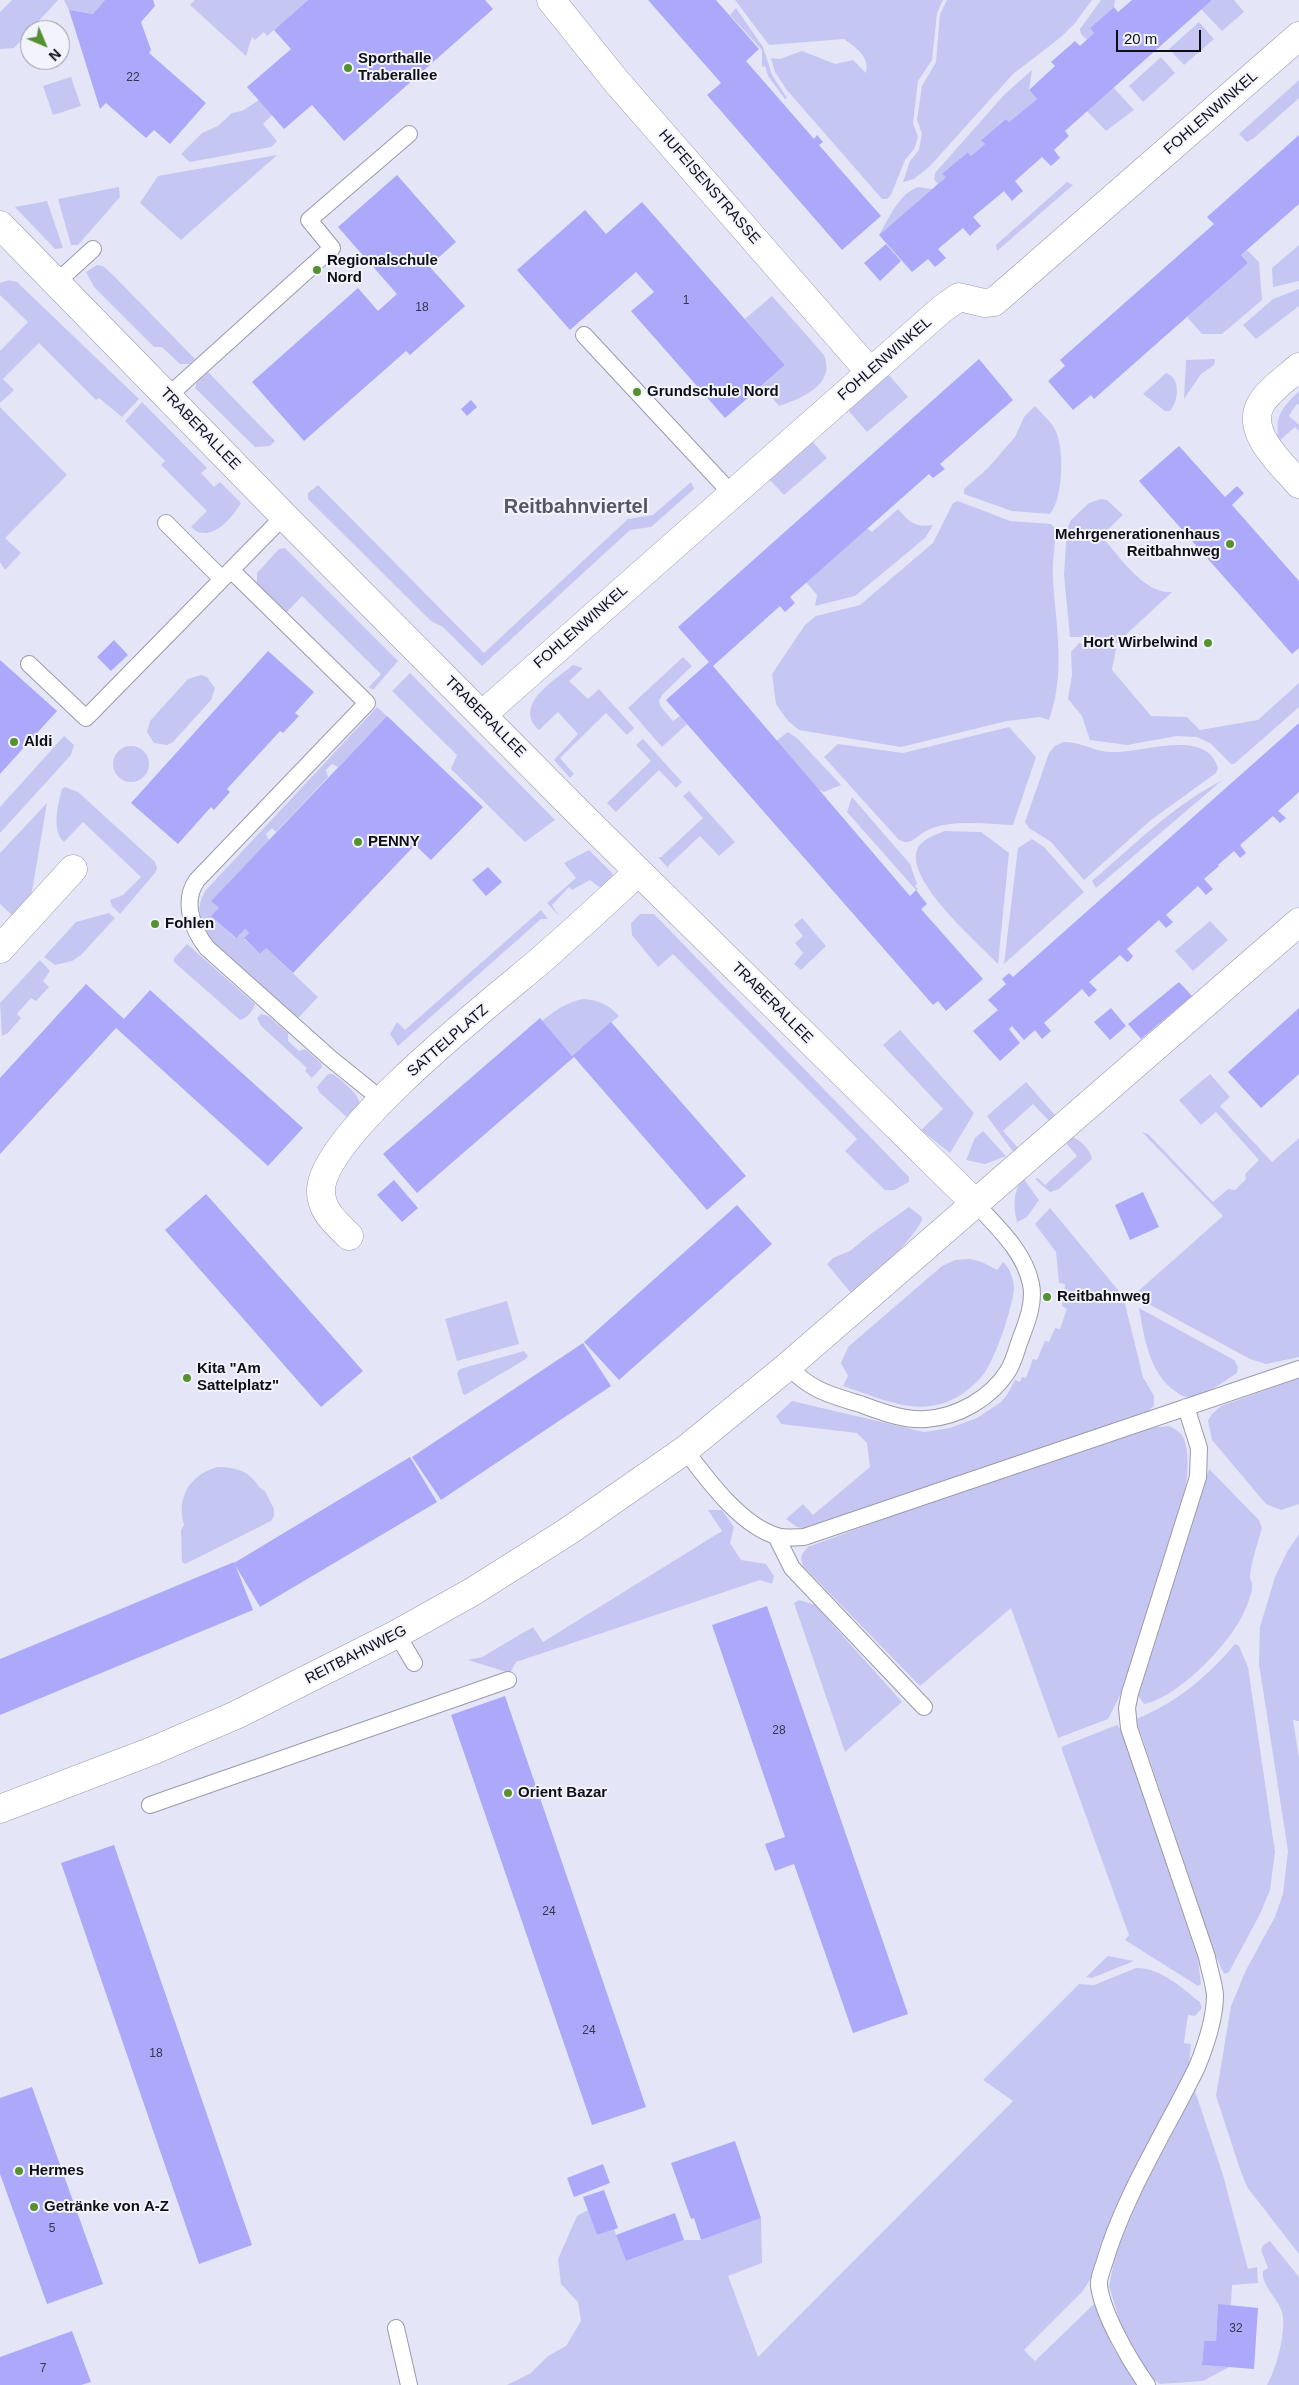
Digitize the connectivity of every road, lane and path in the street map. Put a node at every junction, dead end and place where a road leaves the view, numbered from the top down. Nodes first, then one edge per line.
1 (551, 0) edge
2 (1299, 36) edge
3 (409, 134) dead end
4 (4, 236) edge
5 (93, 249) dead end
6 (58, 281) junction
7 (584, 335) dead end
8 (1299, 367) edge
9 (870, 372) junction
10 (168, 396) junction
11 (1299, 484) edge
12 (732, 494) junction
13 (284, 516) junction
14 (166, 523) dead end
15 (227, 575) junction
16 (29, 664) dead end
17 (482, 715) junction
18 (73, 869) dead end
19 (638, 872) junction
20 (1299, 922) edge
21 (0, 949) edge
22 (382, 1100) junction
23 (976, 1204) junction
24 (349, 1236) dead end
25 (788, 1366) junction
26 (1299, 1369) edge
27 (1186, 1407) junction
28 (685, 1450) junction
29 (776, 1536) junction
30 (397, 1634) junction
31 (414, 1663) dead end
32 (508, 1680) dead end
33 (924, 1707) dead end
34 (150, 1805) dead end
35 (0, 1809) edge
36 (396, 2328) dead end
37 (409, 2385) edge
38 (1147, 2385) edge

1 - 9 street, HUFEISENSTRASSE
2 - 9 street, FOHLENWINKEL
3 - 10 lane
4 - 6 street, TRABERALLEE
5 - 6 lane
6 - 10 street, TRABERALLEE
7 - 12 lane
8 - 11 street
9 - 12 street, FOHLENWINKEL
10 - 13 street, TRABERALLEE
12 - 17 street, FOHLENWINKEL
13 - 15 lane
13 - 17 street, TRABERALLEE
14 - 15 lane
15 - 16 lane
15 - 22 lane
17 - 19 street, TRABERALLEE
18 - 21 street
19 - 22 street, SATTELPLATZ
19 - 23 street, TRABERALLEE
20 - 23 street, REITBAHNWEG
22 - 24 street, SATTELPLATZ
23 - 25 street, REITBAHNWEG
23 - 25 lane
25 - 28 street, REITBAHNWEG
26 - 27 lane
27 - 29 lane
27 - 38 lane
28 - 29 lane
28 - 30 street, REITBAHNWEG
29 - 33 lane
30 - 31 lane
30 - 35 street, REITBAHNWEG
32 - 34 lane
36 - 37 lane

